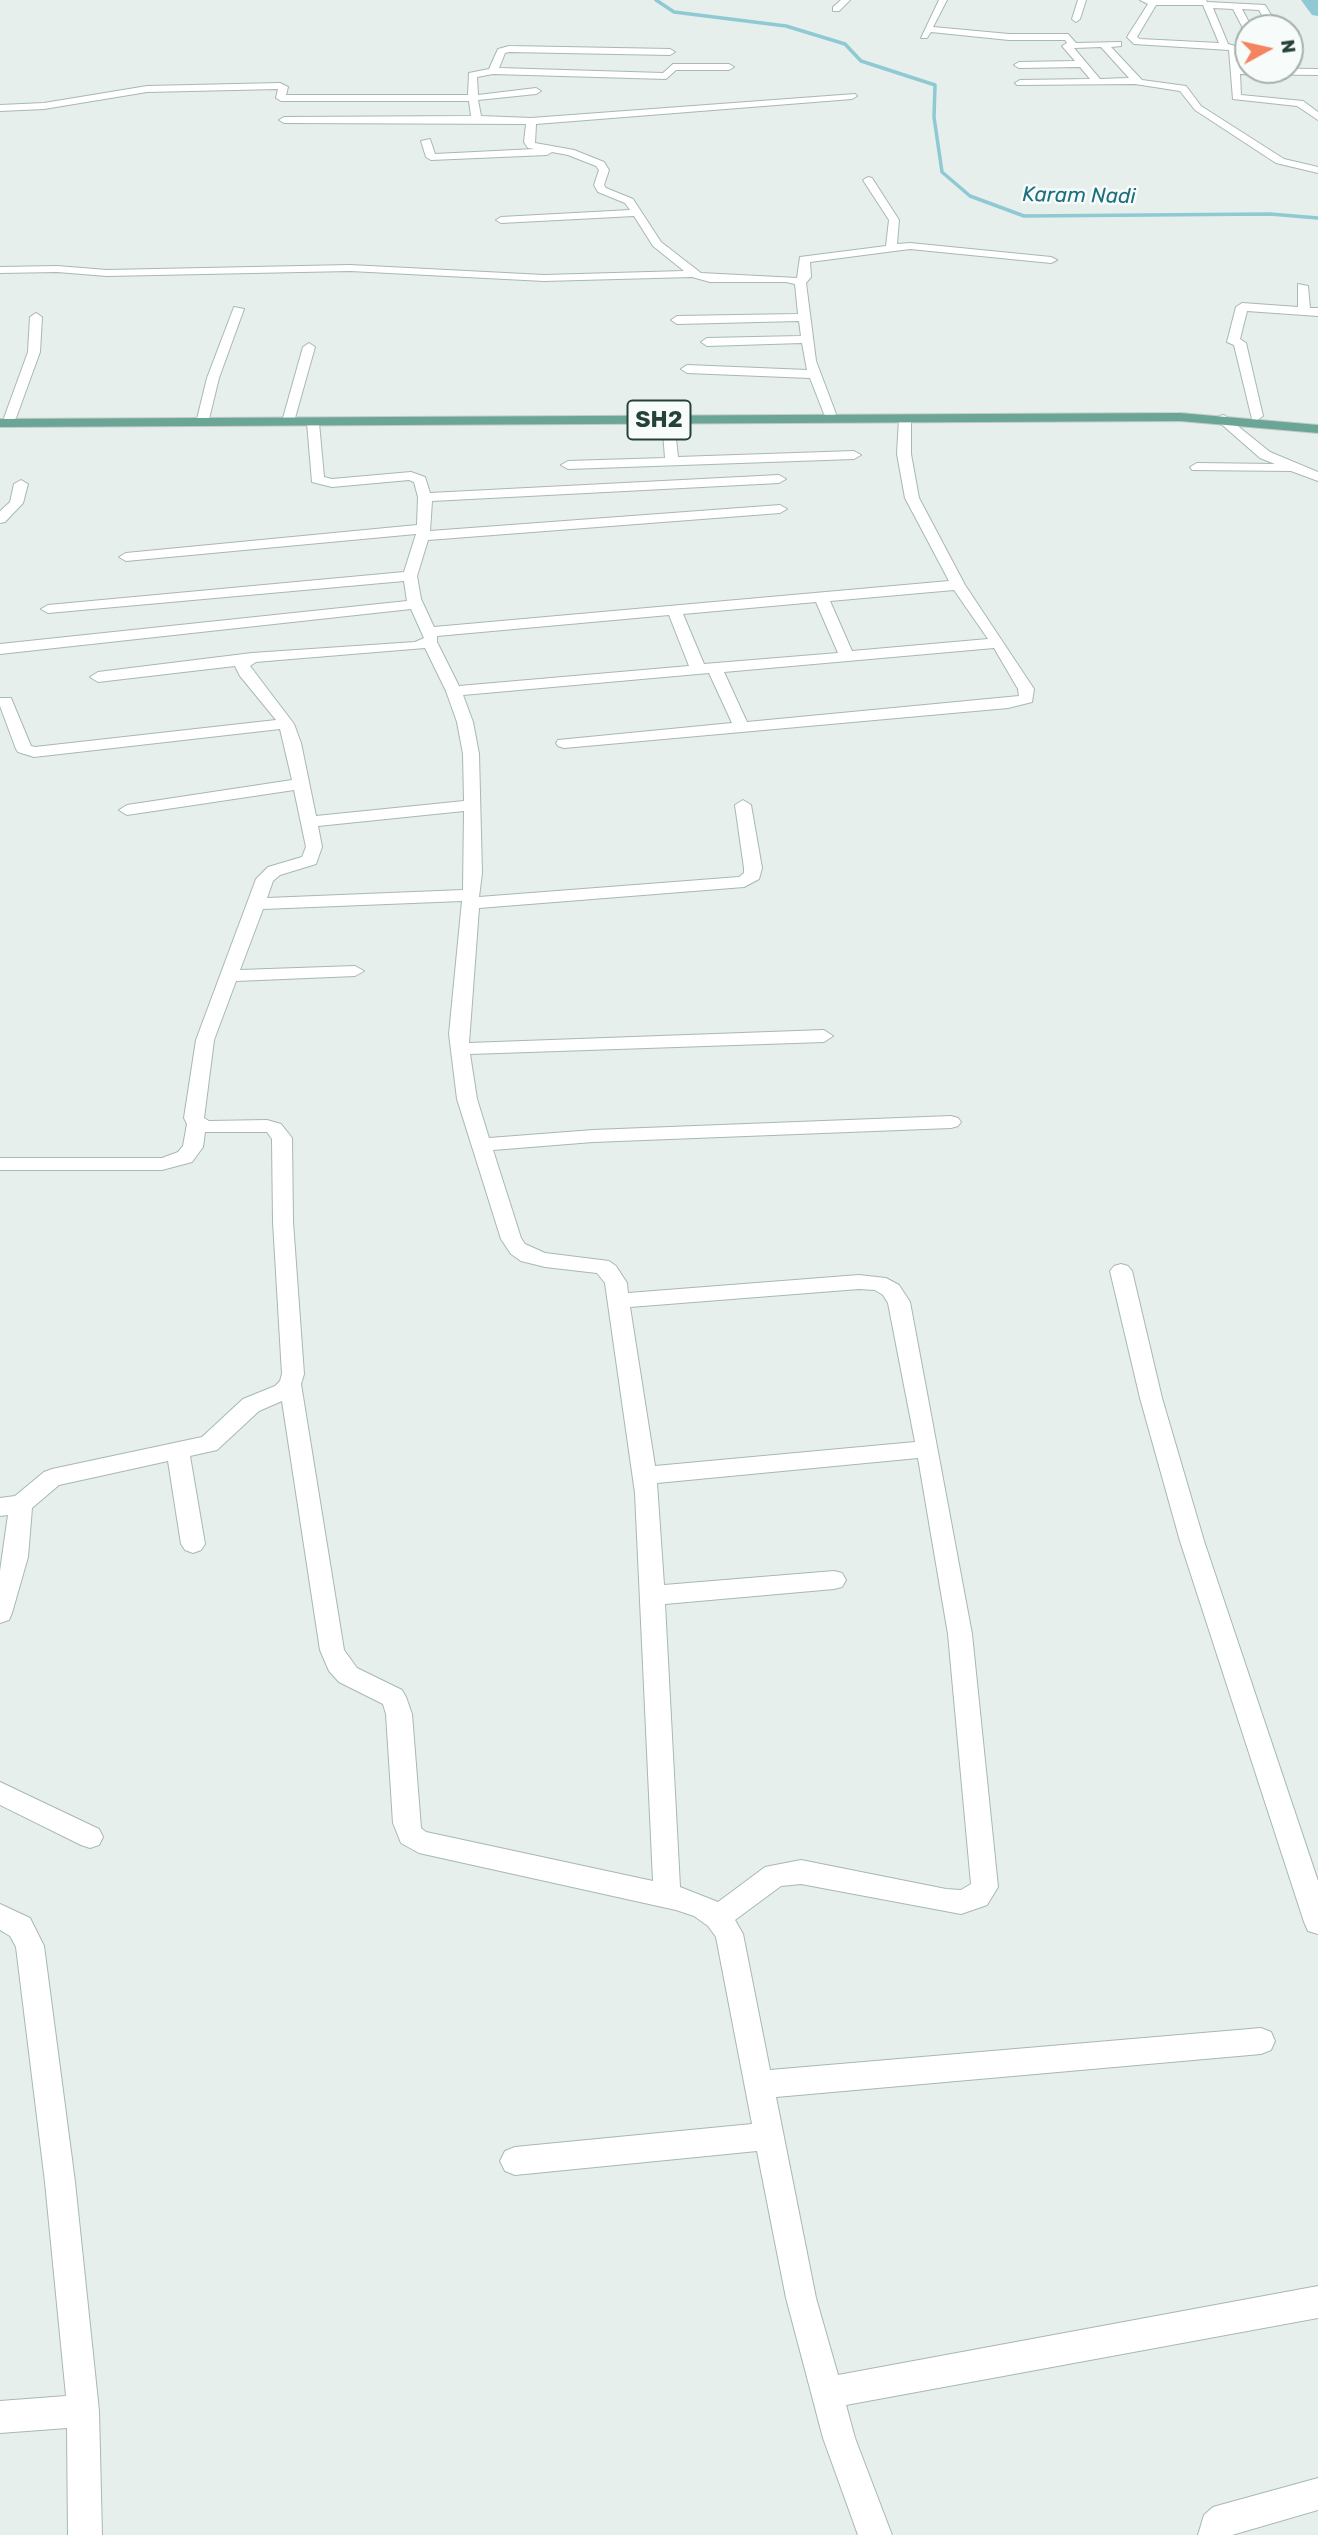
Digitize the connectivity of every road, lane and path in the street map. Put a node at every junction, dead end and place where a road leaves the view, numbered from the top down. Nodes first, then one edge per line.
1 (846, 0) edge
2 (943, 0) edge
3 (1082, 0) edge
4 (1150, 1) edge
5 (1203, 2) dead end
6 (1233, 5) junction
7 (836, 9) dead end
8 (1238, 14) edge
9 (1266, 14) edge
10 (1076, 19) dead end
11 (1234, 40) edge
12 (1222, 41) junction
13 (1142, 44) junction
14 (1073, 45) junction
15 (1104, 45) junction
16 (1234, 48) edge
17 (670, 52) dead end
18 (1082, 64) junction
19 (1019, 65) dead end
20 (729, 67) dead end
21 (493, 71) junction
22 (1137, 81) junction
23 (1098, 82) junction
24 (1020, 83) dead end
25 (1235, 84) edge
26 (536, 91) dead end
27 (852, 96) dead end
28 (473, 98) junction
29 (1243, 99) junction
30 (1204, 100) dead end
31 (1230, 100) dead end
32 (1314, 100) dead end
33 (1191, 101) junction
34 (1300, 103) junction
35 (0, 108) edge
36 (1318, 117) edge
37 (477, 119) junction
38 (284, 120) dead end
39 (531, 121) junction
40 (426, 141) dead end
41 (566, 152) junction
42 (1318, 170) edge
43 (868, 180) dead end
44 (636, 213) junction
45 (501, 220) dead end
46 (891, 248) junction
47 (1051, 260) dead end
48 (0, 270) edge
49 (695, 274) junction
50 (800, 282) junction
51 (1302, 286) dead end
52 (238, 309) dead end
53 (1304, 311) junction
54 (1318, 312) edge
55 (36, 317) dead end
56 (805, 317) junction
57 (677, 320) dead end
58 (807, 339) junction
59 (707, 342) dead end
60 (309, 347) dead end
61 (687, 369) dead end
62 (815, 373) junction
63 (830, 414) junction
64 (1257, 416) junction
65 (289, 418) junction
66 (3, 419) edge
67 (203, 419) junction
68 (905, 419) junction
69 (1224, 419) junction
70 (668, 420) junction
71 (51, 421) junction
72 (1318, 422) edge
73 (313, 423) junction
74 (1318, 429) edge
75 (854, 455) dead end
76 (671, 461) junction
77 (568, 465) dead end
78 (1197, 467) dead end
79 (1295, 468) junction
80 (1318, 477) edge
81 (779, 479) dead end
82 (21, 484) dead end
83 (425, 497) junction
84 (780, 509) dead end
85 (0, 519) edge
86 (424, 533) junction
87 (126, 557) dead end
88 (410, 576) junction
89 (958, 585) junction
90 (821, 598) junction
91 (417, 604) junction
92 (48, 609) dead end
93 (675, 611) junction
94 (430, 637) junction
95 (998, 643) junction
96 (0, 649) edge
97 (847, 656) junction
98 (243, 661) junction
99 (706, 668) junction
100 (97, 677) dead end
101 (454, 691) junction
102 (6, 701) dead end
103 (286, 724) junction
104 (741, 726) junction
105 (564, 743) dead end
106 (299, 784) junction
107 (472, 805) junction
108 (743, 805) dead end
109 (127, 810) dead end
110 (308, 822) junction
111 (471, 899) junction
112 (257, 904) junction
113 (355, 971) dead end
114 (230, 976) junction
115 (824, 1036) dead end
116 (461, 1049) junction
117 (951, 1122) dead end
118 (197, 1124) junction
119 (481, 1145) junction
120 (0, 1164) edge
121 (1121, 1271) dead end
122 (618, 1300) junction
123 (290, 1384) junction
124 (928, 1450) junction
125 (178, 1452) junction
126 (644, 1476) junction
127 (23, 1498) edge
128 (192, 1544) dead end
129 (834, 1580) dead end
130 (653, 1595) junction
131 (0, 1613) edge
132 (0, 1793) edge
133 (90, 1837) dead end
134 (667, 1896) junction
135 (0, 1916) edge
136 (718, 1917) junction
137 (1318, 1922) edge
138 (1261, 2041) dead end
139 (759, 2085) junction
140 (769, 2136) junction
141 (514, 2161) dead end
142 (1318, 2302) edge
143 (827, 2393) junction
144 (83, 2411) junction
145 (0, 2417) edge
146 (1318, 2494) edge
147 (869, 2534) edge
148 (85, 2535) edge
149 (1215, 2535) edge

1 - 7 street
2 - 14 street
3 - 10 street
4 - 5 street
4 - 13 street
6 - 8 street
6 - 9 street
6 - 12 street
11 - 12 street
12 - 13 street
12 - 16 street
13 - 15 street
14 - 15 street
14 - 18 street
15 - 22 street
17 - 21 street
18 - 19 street
18 - 23 street
20 - 21 street
21 - 28 street
22 - 23 street
22 - 33 street
23 - 24 street
25 - 29 street
26 - 28 street
27 - 39 street
28 - 35 street
28 - 37 street
29 - 31 street
29 - 34 street
30 - 33 street
32 - 34 street
33 - 42 street
34 - 36 street
37 - 38 street
37 - 39 street
39 - 41 street
40 - 41 street
41 - 44 street
43 - 46 street
44 - 45 street
44 - 49 street
46 - 47 street
46 - 50 street
48 - 49 street
49 - 50 street
50 - 56 street
51 - 53 street
52 - 67 street
53 - 54 street
53 - 64 street
55 - 66 street
56 - 57 street
56 - 58 street
58 - 59 street
58 - 62 street
60 - 65 street
61 - 62 street
62 - 63 street
63 - 64 main road, SH2
63 - 65 main road, SH2
64 - 72 main road, SH2
65 - 67 main road, SH2
66 - 71 main road, SH2
67 - 71 main road, SH2
68 - 69 main road, SH2
68 - 70 main road, SH2
68 - 89 street
69 - 74 main road, SH2
69 - 79 street
70 - 73 main road, SH2
70 - 76 street
71 - 73 main road, SH2
73 - 83 street
75 - 76 street
76 - 77 street
78 - 79 street
79 - 80 street
81 - 83 street
82 - 85 street
83 - 86 street
84 - 86 street
86 - 87 street
86 - 88 street
88 - 91 street
88 - 92 street
89 - 90 street
89 - 95 street
90 - 93 street
90 - 97 street
91 - 94 street
91 - 96 street
93 - 94 street
93 - 99 street
94 - 98 street
94 - 101 street
95 - 97 street
95 - 104 street
97 - 99 street
98 - 100 street
98 - 103 street
99 - 101 street
99 - 104 street
101 - 107 street
102 - 103 street
103 - 106 street
104 - 105 street
106 - 109 street
106 - 110 street
107 - 110 street
107 - 111 street
108 - 111 street
110 - 112 street
111 - 112 street
111 - 116 street
112 - 114 street
113 - 114 street
114 - 118 street
115 - 116 street
116 - 119 street
117 - 119 street
118 - 120 street
118 - 123 street
119 - 122 street
121 - 137 street
122 - 124 street
122 - 126 street
123 - 125 street
123 - 134 street
124 - 126 street
124 - 136 street
125 - 127 street
125 - 128 street
126 - 130 street
127 - 131 street
129 - 130 street
130 - 134 street
132 - 133 street
134 - 136 street
135 - 144 street
136 - 139 street
138 - 139 street
139 - 140 street
140 - 141 street
140 - 143 street
142 - 143 street
143 - 147 street
144 - 145 street
144 - 148 street
146 - 149 street

